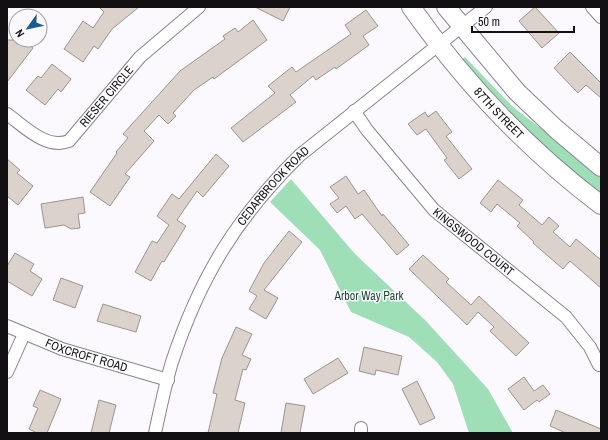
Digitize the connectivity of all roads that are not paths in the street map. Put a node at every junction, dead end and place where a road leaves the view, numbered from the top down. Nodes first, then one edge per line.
1 (199, 7) edge
2 (411, 7) edge
3 (446, 7) edge
4 (486, 7) edge
5 (592, 7) edge
6 (601, 17) edge
7 (461, 27) junction
8 (438, 45) junction
9 (354, 111) junction
10 (7, 114) edge
11 (601, 167) edge
12 (601, 205) edge
13 (7, 326) edge
14 (24, 334) junction
15 (599, 365) dead end
16 (7, 372) edge
17 (168, 380) junction
18 (155, 433) edge

1 - 10 street, RIESER CIRCLE
2 - 8 street, 87TH STREET
3 - 7 street
4 - 7 street, CEDARBROOK ROAD
5 - 6 street
7 - 8 street, CEDARBROOK ROAD
7 - 11 street
8 - 9 street, CEDARBROOK ROAD
8 - 12 street, 87TH STREET
9 - 15 street, KINGSWOOD COURT
9 - 17 street, CEDARBROOK ROAD
13 - 14 street, FOXCROFT ROAD
14 - 16 street
14 - 17 street, FOXCROFT ROAD
17 - 18 street, CEDARBROOK ROAD

